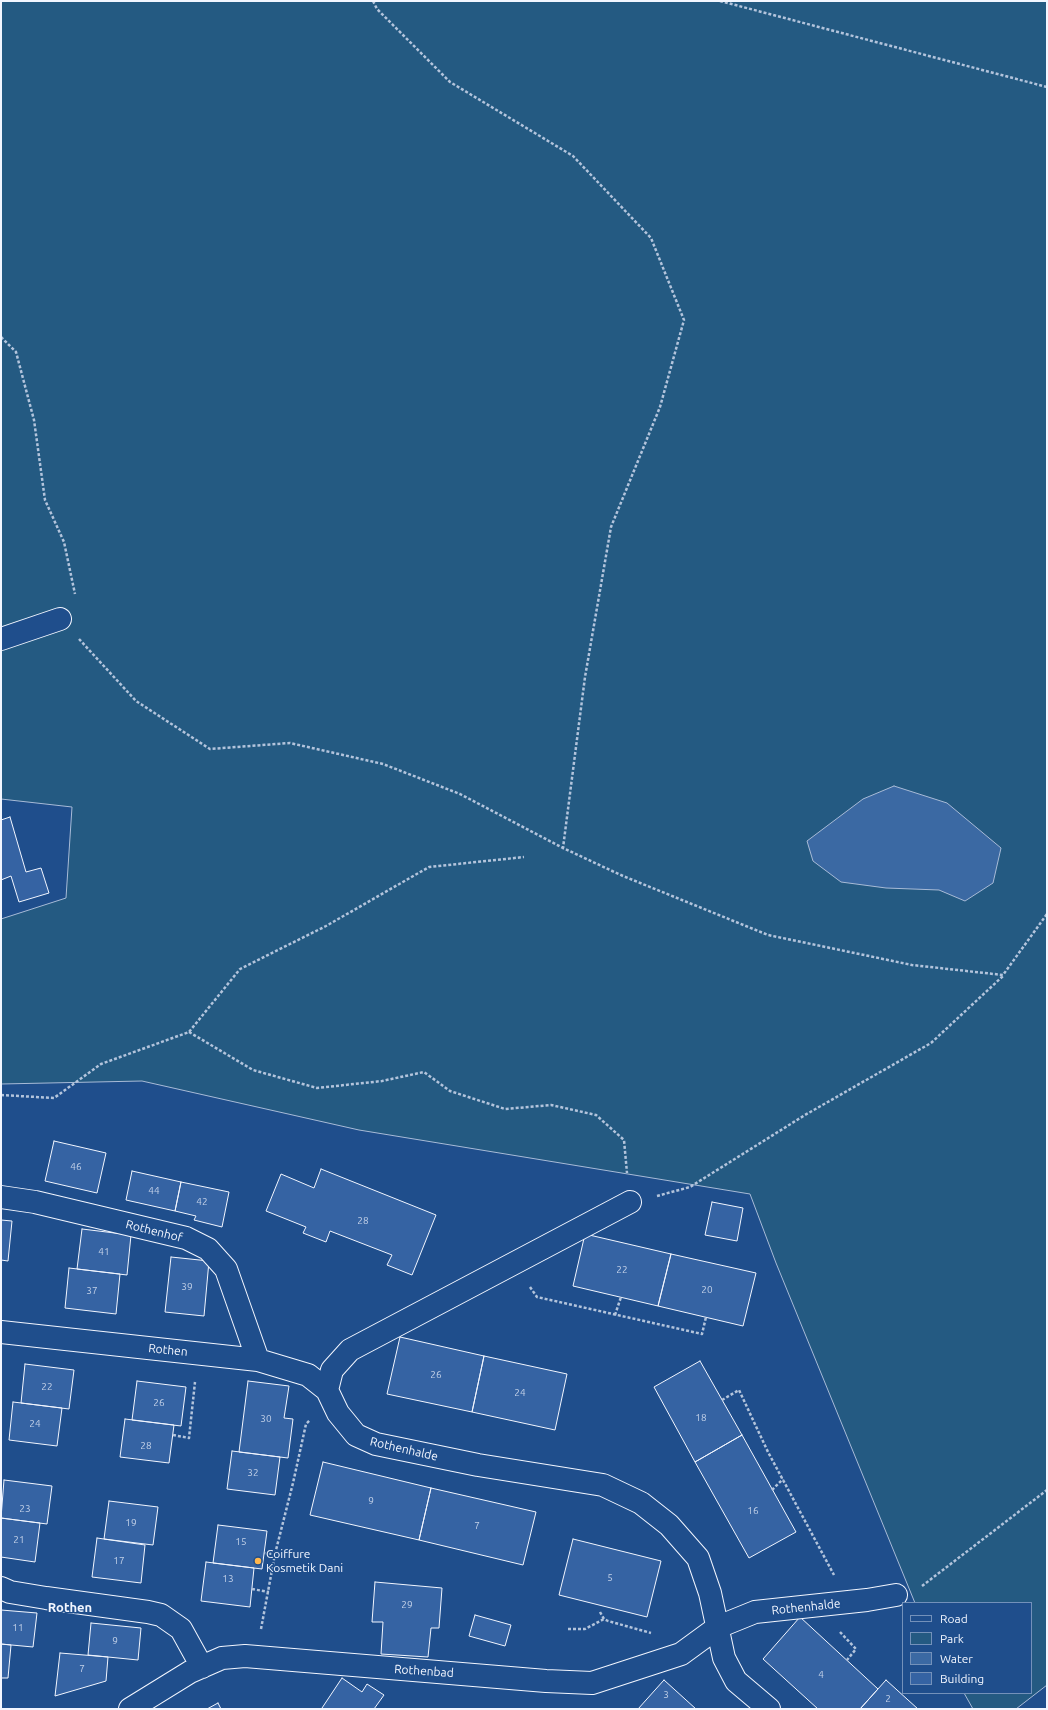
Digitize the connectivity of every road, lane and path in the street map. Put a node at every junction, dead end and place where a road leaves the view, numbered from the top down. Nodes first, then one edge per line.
1 (373, 1) edge
2 (720, 1) edge
3 (1047, 87) edge
4 (1, 337) edge
5 (60, 619) junction
6 (1, 639) edge
7 (563, 848) junction
8 (524, 857) dead end
9 (1047, 914) edge
10 (1003, 976) junction
11 (189, 1032) junction
12 (1, 1095) edge
13 (1, 1198) edge
14 (630, 1202) junction
15 (515, 1263) junction
16 (621, 1297) dead end
17 (615, 1315) junction
18 (706, 1317) dead end
19 (1, 1332) edge
20 (198, 1353) junction
21 (258, 1360) junction
22 (330, 1397) junction
23 (722, 1400) dead end
24 (173, 1435) dead end
25 (783, 1479) junction
26 (772, 1490) dead end
27 (1047, 1490) edge
28 (264, 1553) dead end
29 (275, 1554) junction
30 (1, 1588) edge
31 (252, 1589) dead end
32 (269, 1592) junction
33 (896, 1595) joint
34 (848, 1602) junction
35 (600, 1612) dead end
36 (263, 1616) dead end
37 (604, 1619) junction
38 (718, 1627) junction
39 (568, 1629) dead end
40 (655, 1634) dead end
41 (202, 1667) junction
42 (130, 1709) edge
43 (769, 1709) edge

1 - 7 path
2 - 3 path
4 - 5 path
5 - 6 street
5 - 7 path
7 - 10 path
8 - 11 path
9 - 10 path
10 - 14 path
11 - 12 path
11 - 14 path
13 - 21 street, Rothenhof
14 - 15 street
15 - 17 path
15 - 22 street
16 - 17 path
17 - 18 path
19 - 20 street, Rothen
20 - 21 street, Rothen
20 - 24 path
21 - 22 street, Rothen
22 - 29 path
22 - 38 street, Rothenhalde
23 - 25 path
25 - 26 path
25 - 34 path
27 - 33 path
28 - 29 path
29 - 32 path
30 - 41 street
31 - 32 path
32 - 36 path
33 - 34 street, Rothenhalde
34 - 38 street, Rothenhalde
35 - 37 path
37 - 39 path
37 - 40 path
38 - 41 street, Rothenbad
38 - 43 street, Rothenhalde
41 - 42 street, Rothenbad

